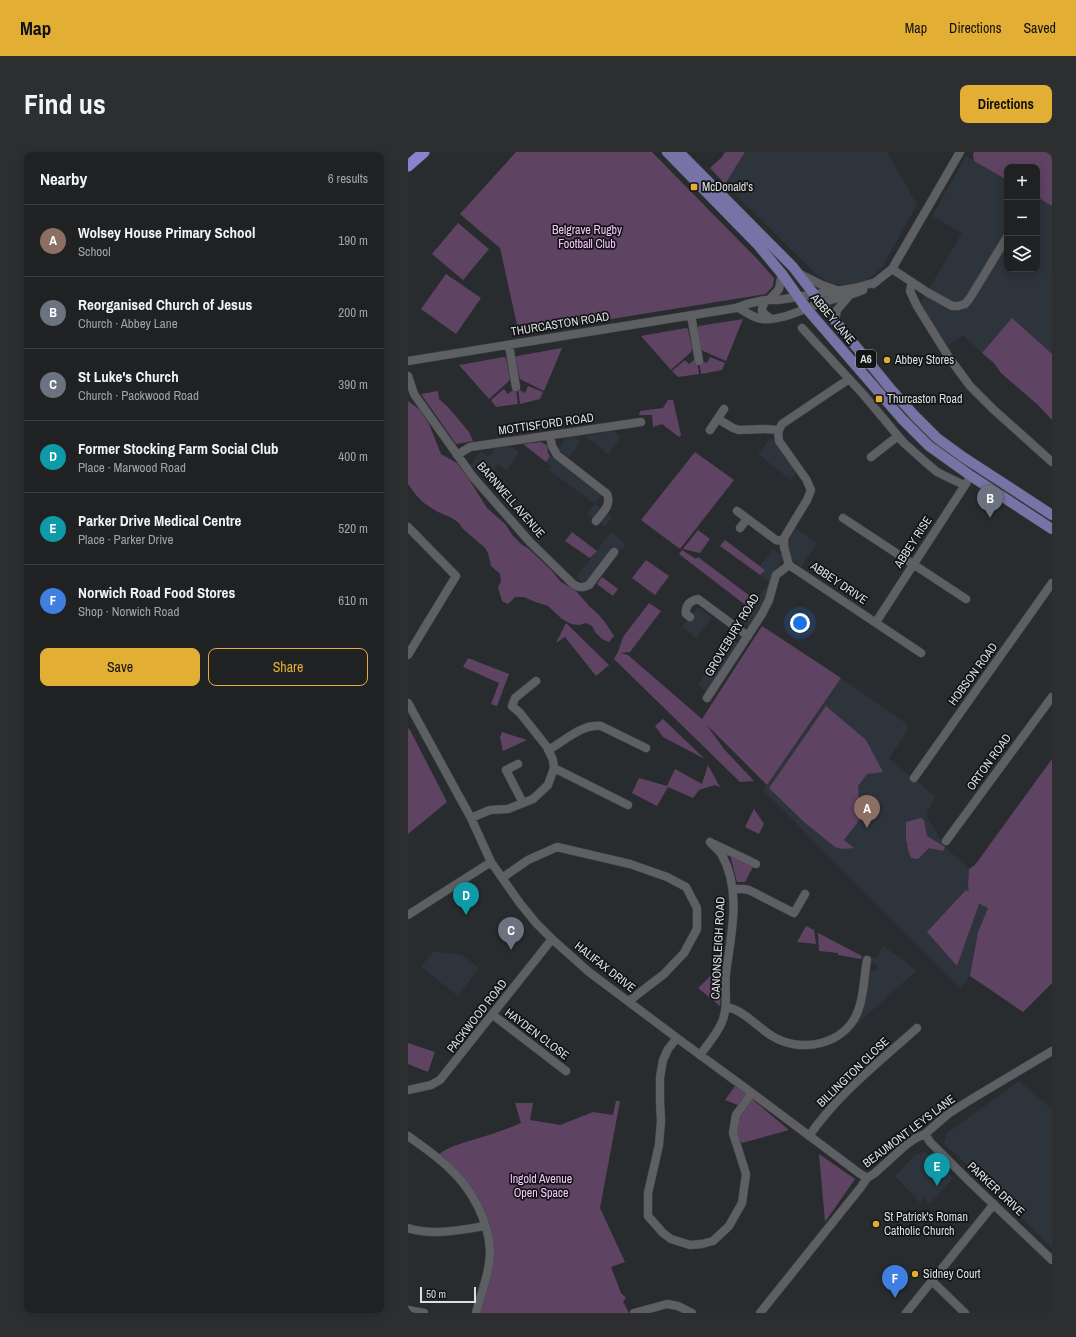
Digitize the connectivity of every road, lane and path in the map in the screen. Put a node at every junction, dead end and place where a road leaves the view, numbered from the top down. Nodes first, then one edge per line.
1 (424, 152) edge
2 (667, 152) edge
3 (680, 152) edge
4 (960, 152) edge
5 (408, 166) edge
6 (1004, 242) edge
7 (892, 269) junction
8 (797, 272) junction
9 (782, 274) junction
10 (876, 282) junction
11 (912, 282) junction
12 (838, 291) junction
13 (814, 294) junction
14 (798, 296) junction
15 (849, 296) junction
16 (767, 300) junction
17 (821, 303) junction
18 (740, 308) junction
19 (806, 308) junction
20 (691, 315) junction
21 (771, 319) junction
22 (834, 320) junction
23 (802, 328) dead end
24 (509, 345) junction
25 (408, 361) edge
26 (698, 361) dead end
27 (408, 376) edge
28 (849, 379) junction
29 (516, 388) dead end
30 (724, 409) dead end
31 (718, 419) junction
32 (641, 422) dead end
33 (710, 430) dead end
34 (778, 430) junction
35 (550, 436) junction
36 (898, 436) junction
37 (457, 455) junction
38 (870, 457) dead end
39 (1052, 462) edge
40 (983, 469) junction
41 (973, 477) junction
42 (964, 485) junction
43 (737, 511) dead end
44 (1052, 515) edge
45 (843, 518) dead end
46 (747, 519) junction
47 (596, 521) dead end
48 (408, 527) edge
49 (740, 528) dead end
50 (1052, 529) edge
51 (783, 541) junction
52 (614, 552) dead end
53 (788, 564) junction
54 (913, 564) junction
55 (1052, 583) edge
56 (966, 599) dead end
57 (690, 617) dead end
58 (876, 622) junction
59 (748, 636) junction
60 (922, 653) dead end
61 (408, 655) edge
62 (536, 681) dead end
63 (1052, 697) edge
64 (708, 698) dead end
65 (408, 703) edge
66 (411, 717) edge
67 (646, 748) dead end
68 (548, 750) junction
69 (518, 764) dead end
70 (554, 768) junction
71 (914, 778) dead end
72 (523, 803) junction
73 (628, 805) dead end
74 (471, 818) junction
75 (946, 841) dead end
76 (491, 862) junction
77 (756, 864) dead end
78 (502, 878) junction
79 (733, 889) junction
80 (804, 894) dead end
81 (408, 915) edge
82 (552, 940) junction
83 (867, 960) dead end
84 (629, 1001) junction
85 (726, 1007) junction
86 (493, 1015) junction
87 (916, 1028) dead end
88 (677, 1038) junction
89 (1052, 1051) edge
90 (700, 1055) junction
91 (566, 1071) dead end
92 (408, 1090) edge
93 (752, 1093) junction
94 (925, 1134) junction
95 (408, 1136) edge
96 (809, 1136) junction
97 (867, 1178) junction
98 (994, 1204) junction
99 (485, 1226) junction
100 (408, 1228) edge
101 (1052, 1260) edge
102 (932, 1281) junction
103 (408, 1310) edge
104 (424, 1313) edge
105 (476, 1313) edge
106 (634, 1313) edge
107 (692, 1313) edge
108 (760, 1313) edge
109 (906, 1313) edge
110 (965, 1313) edge

1 - 5 highway
2 - 9 main road, ABBEY LANE / A6
3 - 8 main road, ABBEY LANE / A6
4 - 7 street, THURCASTON ROAD
6 - 11 street
7 - 10 street, THURCASTON ROAD
7 - 11 street
8 - 12 street
8 - 13 main road, ABBEY LANE / A6
9 - 14 main road, ABBEY LANE / A6
9 - 16 street
10 - 12 street, THURCASTON ROAD
10 - 15 street, THURCASTON ROAD
11 - 39 street
12 - 13 street, THURCASTON ROAD
13 - 14 street, THURCASTON ROAD
13 - 17 main road, ABBEY LANE / A6
14 - 16 street, THURCASTON ROAD
14 - 19 main road, ABBEY LANE / A6
15 - 17 street, THURCASTON ROAD
15 - 22 street, THURCASTON ROAD
16 - 18 street, THURCASTON ROAD
16 - 21 street
17 - 19 street, THURCASTON ROAD
17 - 22 main road, ABBEY LANE / A6
18 - 20 street, THURCASTON ROAD
18 - 21 street, THURCASTON ROAD
19 - 21 street, THURCASTON ROAD
19 - 41 main road, ABBEY LANE / A6
20 - 24 street, THURCASTON ROAD
20 - 26 street
22 - 40 main road, ABBEY LANE / A6
23 - 28 street
24 - 25 street, THURCASTON ROAD
24 - 29 street
27 - 37 street, BARNWELL AVENUE
28 - 34 street
28 - 36 street
30 - 31 street
31 - 33 street
31 - 34 street
32 - 35 street, MOTTISFORD ROAD
34 - 51 street
35 - 37 street, MOTTISFORD ROAD
35 - 47 street
36 - 38 street
36 - 42 street
37 - 52 street, BARNWELL AVENUE
40 - 41 main road
40 - 44 main road, ABBEY LANE / A6
41 - 42 street, ABBEY RISE
41 - 50 main road, ABBEY LANE / A6
42 - 54 street, ABBEY RISE
43 - 46 street
45 - 54 street
46 - 49 street
46 - 51 street
48 - 61 street
51 - 53 street
53 - 58 street, ABBEY DRIVE
53 - 59 street, GROVEBURY ROAD
54 - 56 street
54 - 58 street, ABBEY RISE
55 - 71 street, HOBSON ROAD
57 - 59 street
58 - 60 street, ABBEY DRIVE
59 - 64 street, GROVEBURY ROAD
62 - 68 street
63 - 75 street, ORTON ROAD
65 - 66 street, HALIFAX DRIVE
66 - 74 street, HALIFAX DRIVE
67 - 68 street
68 - 70 street
69 - 72 street
70 - 72 street
70 - 73 street
72 - 74 street
74 - 76 street, HALIFAX DRIVE
76 - 78 street, HALIFAX DRIVE
76 - 81 street
77 - 79 street, CANONSLEIGH ROAD
78 - 82 street, HALIFAX DRIVE
78 - 84 street
79 - 80 street
79 - 85 street, CANONSLEIGH ROAD
82 - 84 street, HALIFAX DRIVE
82 - 86 street, PACKWOOD ROAD
83 - 85 street
84 - 88 street, HALIFAX DRIVE
85 - 90 street, CANONSLEIGH ROAD
86 - 91 street, HAYDEN CLOSE
86 - 92 street, PACKWOOD ROAD
87 - 96 street, BILLINGTON CLOSE
88 - 90 street, HALIFAX DRIVE
88 - 93 street
89 - 94 street, BEAUMONT LEYS LANE
90 - 93 street, HALIFAX DRIVE
93 - 96 street, HALIFAX DRIVE
94 - 97 street, BEAUMONT LEYS LANE
94 - 98 street, PARKER DRIVE
95 - 99 street
96 - 97 street, HALIFAX DRIVE
97 - 108 street, BEAUMONT LEYS LANE
98 - 101 street, PARKER DRIVE
98 - 102 street
99 - 100 street
99 - 105 street
102 - 109 street
102 - 110 street
103 - 104 street
106 - 107 street

